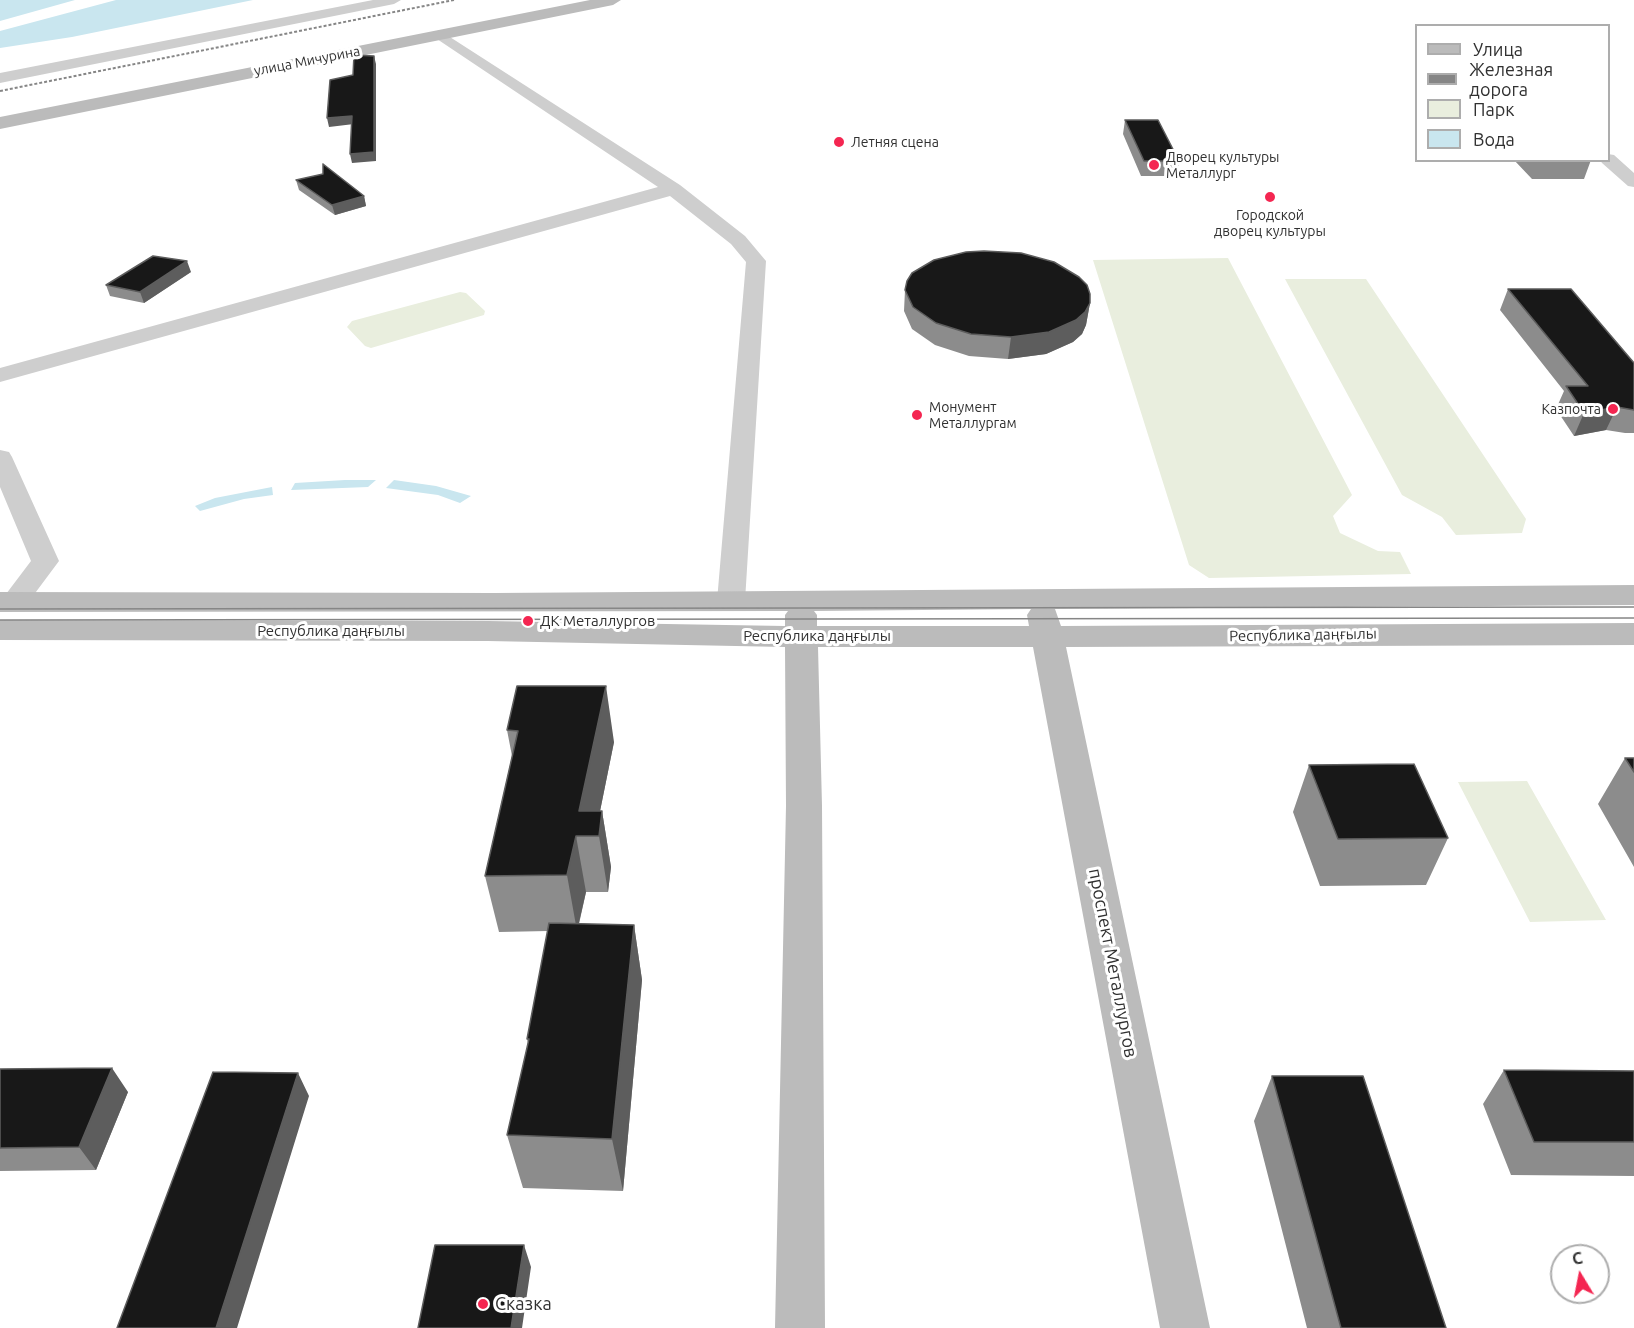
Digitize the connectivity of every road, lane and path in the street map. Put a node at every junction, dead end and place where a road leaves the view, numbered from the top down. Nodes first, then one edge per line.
1 (394, 0) edge
2 (613, 0) edge
3 (439, 34) junction
4 (0, 78) edge
5 (0, 123) edge
6 (1610, 161) edge
7 (1634, 182) edge
8 (673, 189) junction
9 (0, 375) edge
10 (0, 457) edge
11 (1634, 595) edge
12 (731, 601) junction
13 (5, 611) edge
14 (1044, 618) junction
15 (801, 619) junction
16 (1634, 634) edge
17 (800, 1328) edge
18 (1185, 1328) edge

1 - 4 street
2 - 3 main road, улица Мичурина
3 - 5 main road, улица Мичурина
3 - 8 street
6 - 7 street
8 - 9 street
8 - 12 street
10 - 13 street
11 - 14 main road, Республика даңғылы
12 - 13 main road, Республика даңғылы
12 - 15 main road, Республика даңғылы
13 - 15 main road, Республика даңғылы
14 - 15 main road, Республика даңғылы
14 - 16 main road, Республика даңғылы
14 - 18 main road, проспект Металлургов
15 - 17 main road

